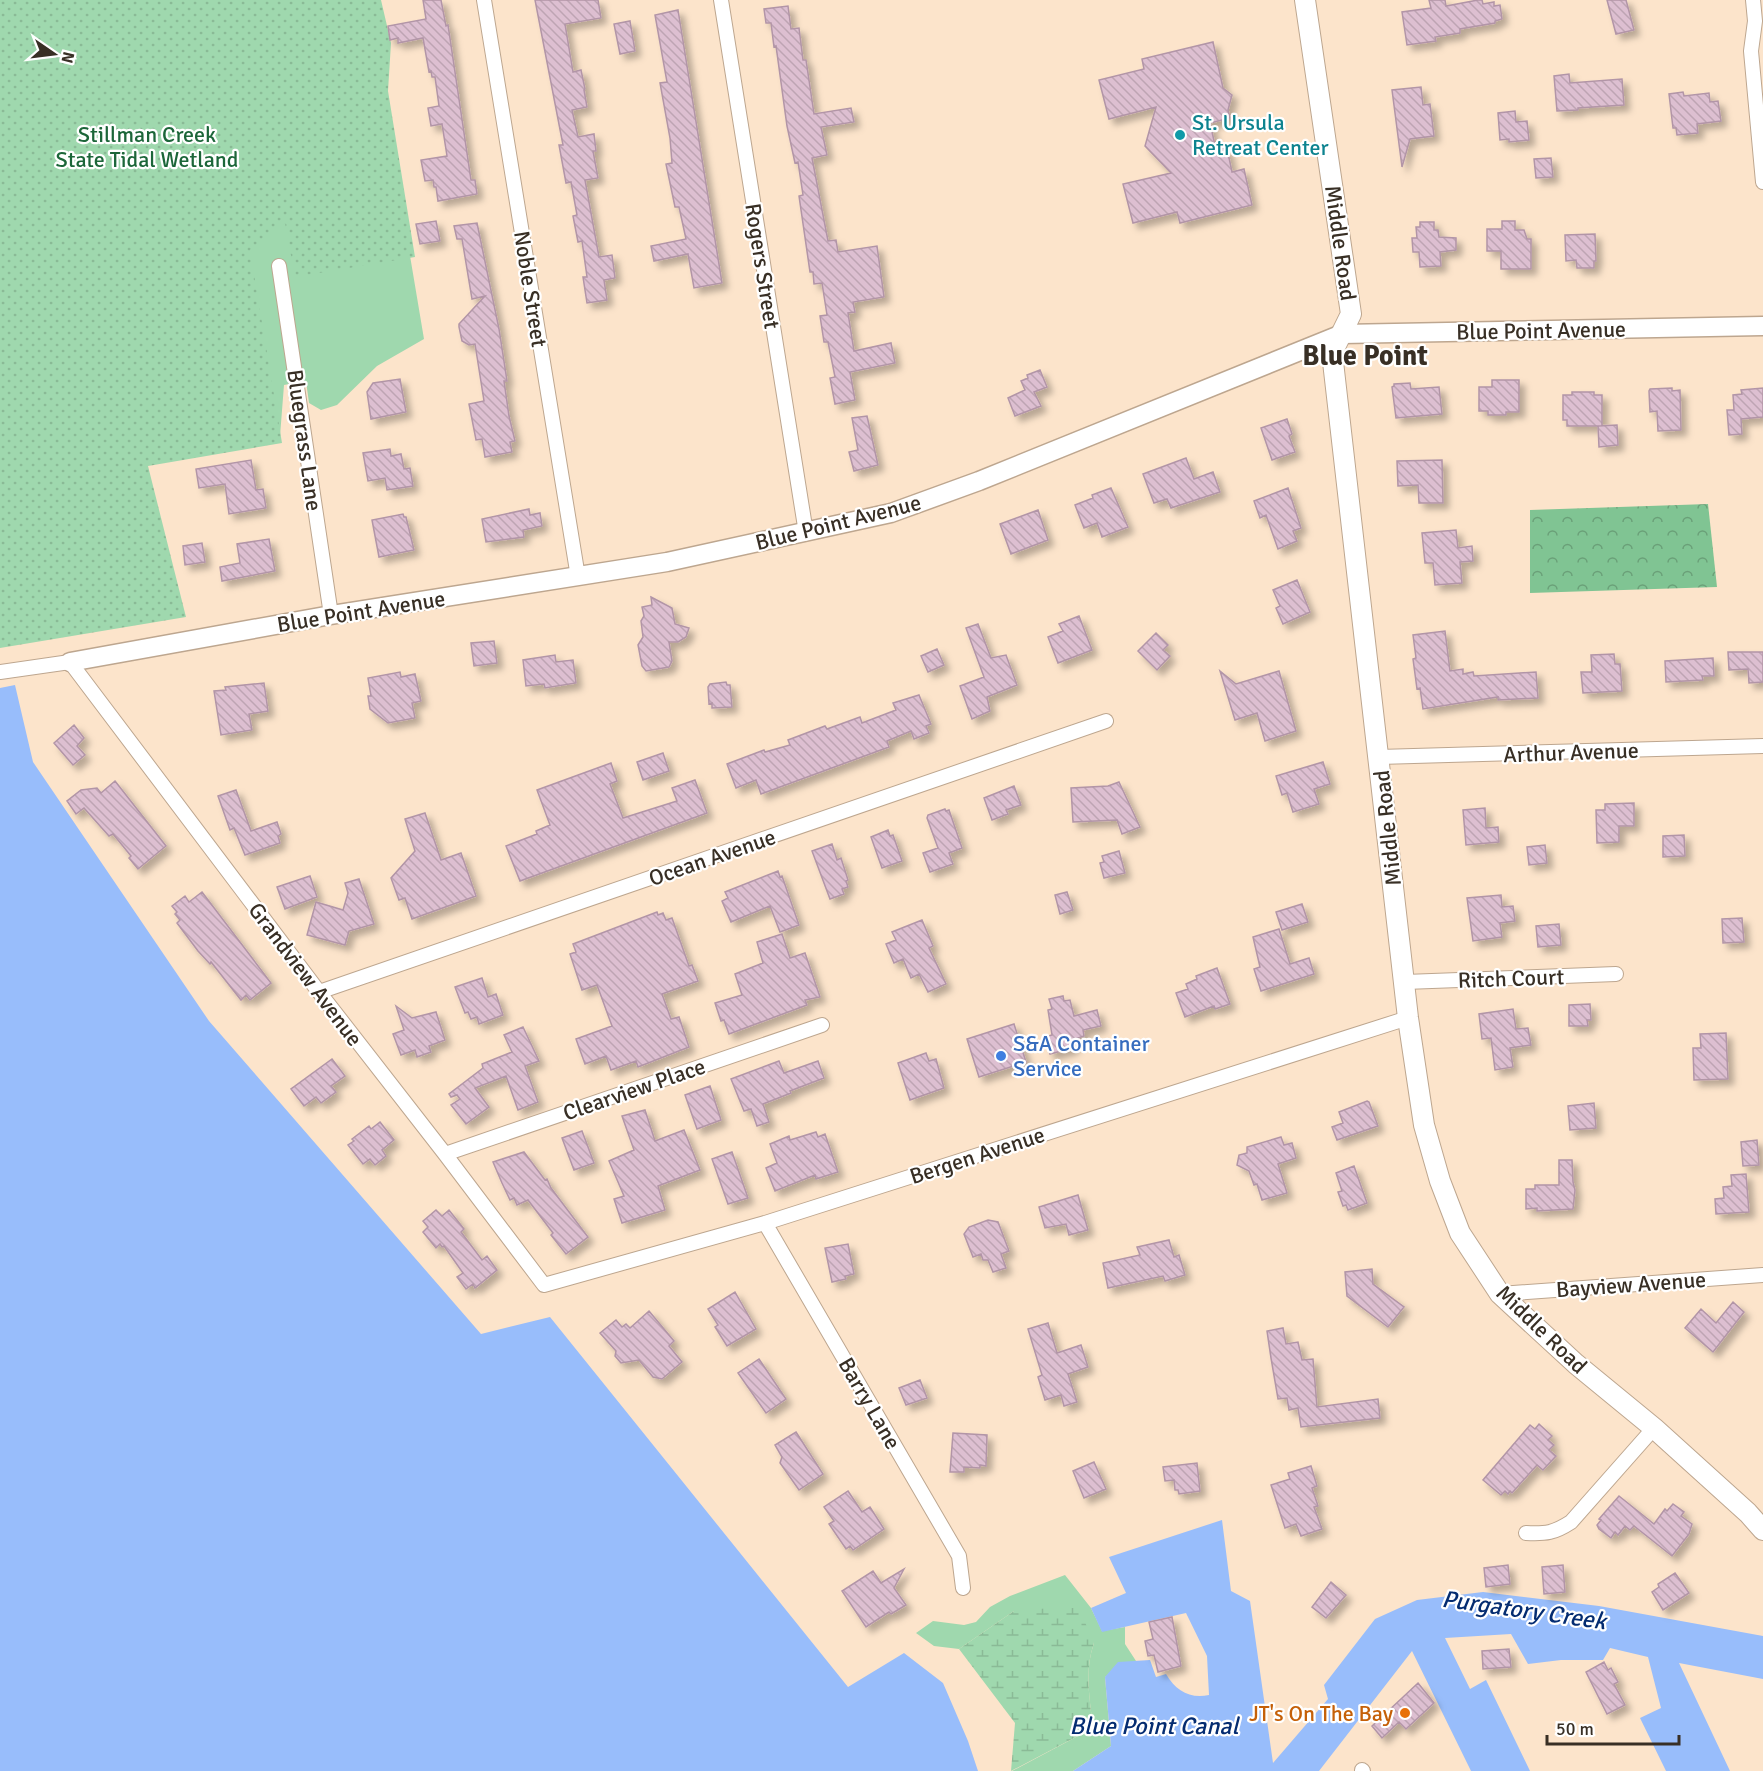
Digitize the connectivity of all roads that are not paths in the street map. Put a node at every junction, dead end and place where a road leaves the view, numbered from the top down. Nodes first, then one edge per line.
1 (484, 0) edge
2 (721, 0) edge
3 (1305, 0) edge
4 (1753, 0) edge
5 (1763, 182) edge
6 (279, 266) dead end
7 (1763, 326) edge
8 (1342, 334) junction
9 (806, 532) junction
10 (578, 577) junction
11 (331, 615) junction
12 (70, 662) junction
13 (0, 672) edge
14 (1106, 721) dead end
15 (1763, 746) edge
16 (1379, 757) junction
17 (1616, 974) dead end
18 (1405, 982) junction
19 (319, 992) junction
20 (1408, 1018) junction
21 (822, 1025) dead end
22 (446, 1154) junction
23 (765, 1222) junction
24 (1763, 1275) edge
25 (544, 1285) joint
26 (1500, 1294) junction
27 (1654, 1428) junction
28 (1763, 1530) edge
29 (1526, 1533) dead end
30 (963, 1588) dead end

1 - 10 street, Noble Street
2 - 9 street, Rogers Street
3 - 8 main road, Middle Road
4 - 5 street
6 - 11 street, Bluegrass Lane
7 - 8 street, Blue Point Avenue
8 - 9 street, Blue Point Avenue
8 - 16 main road, Middle Road
9 - 10 street, Blue Point Avenue
10 - 11 street, Blue Point Avenue
11 - 12 street, Blue Point Avenue
12 - 13 street, Blue Point Avenue
12 - 19 street, Grandview Avenue
14 - 19 street, Ocean Avenue
15 - 16 street, Arthur Avenue
16 - 18 main road, Middle Road
17 - 18 street, Ritch Court
18 - 20 main road, Middle Road
19 - 22 street, Grandview Avenue
20 - 23 street, Bergen Avenue
20 - 26 main road, Middle Road
21 - 22 street, Clearview Place
22 - 25 street, Grandview Avenue
23 - 25 street, Bergen Avenue
23 - 30 street, Barry Lane
24 - 26 street, Bayview Avenue
26 - 27 main road, Middle Road
27 - 28 main road, Middle Road
27 - 29 street

